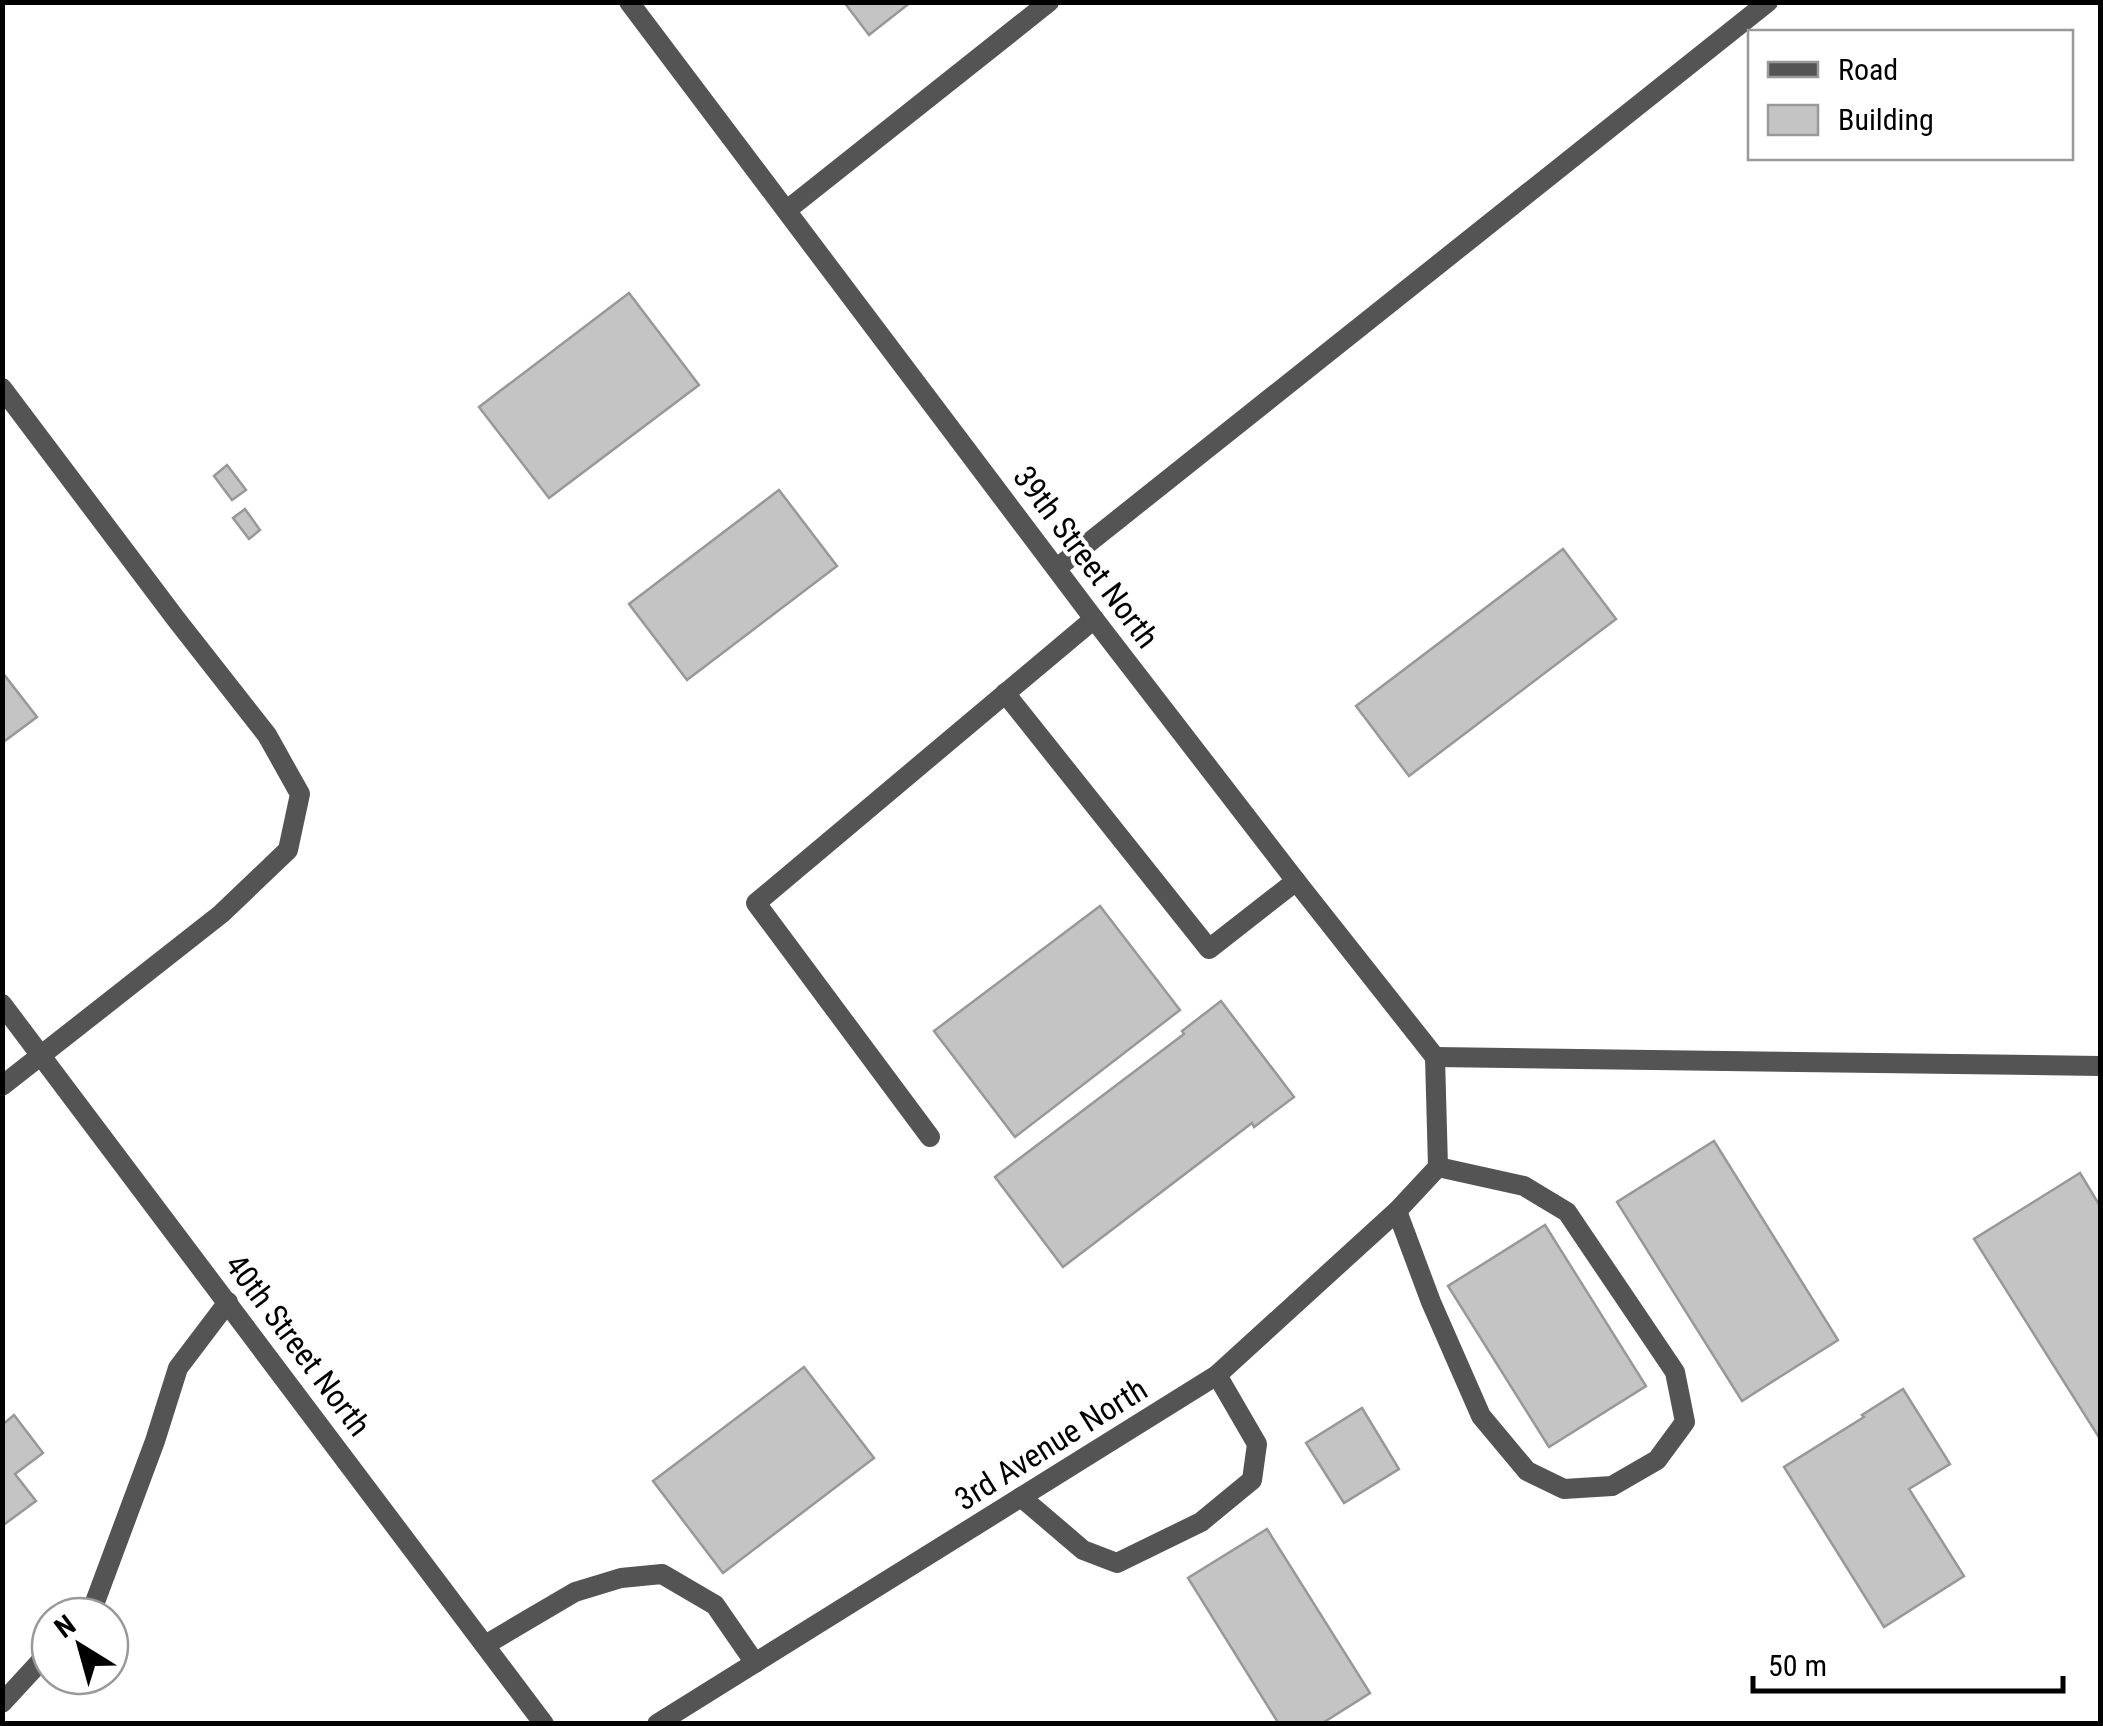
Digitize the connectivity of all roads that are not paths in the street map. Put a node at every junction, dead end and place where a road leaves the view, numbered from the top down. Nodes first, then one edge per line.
1 (629, 2) edge
2 (1049, 2) edge
3 (1768, 2) edge
4 (787, 210) junction
5 (2, 388) edge
6 (1057, 568) junction
7 (1094, 618) junction
8 (1005, 693) junction
9 (1296, 881) junction
10 (2, 1004) edge
11 (42, 1054) junction
12 (1435, 1058) junction
13 (2100, 1066) edge
14 (2, 1086) edge
15 (930, 1138) dead end
16 (1438, 1167) junction
17 (1397, 1210) junction
18 (228, 1302) junction
19 (1217, 1376) junction
20 (1022, 1497) junction
21 (97, 1596) edge
22 (485, 1645) junction
23 (755, 1663) junction
24 (30, 1673) edge
25 (2, 1703) edge
26 (544, 1724) edge
27 (657, 1724) edge

1 - 4 street, 39th Street North
2 - 4 street
3 - 6 street
4 - 6 street, 39th Street North
5 - 11 street
6 - 7 street, 39th Street North
7 - 8 street
7 - 9 street, 39th Street North
8 - 9 street
8 - 15 street
9 - 12 street, 39th Street North
10 - 11 street, 40th Street North
11 - 14 street
11 - 18 street, 40th Street North
12 - 13 street
12 - 16 street
16 - 17 street, 3rd Avenue North
16 - 17 street
17 - 19 street, 3rd Avenue North
18 - 21 street
18 - 22 street, 40th Street North
19 - 20 street, 3rd Avenue North
19 - 20 street
20 - 23 street, 3rd Avenue North
22 - 23 street
22 - 26 street, 40th Street North
23 - 27 street, 3rd Avenue North
24 - 25 street

